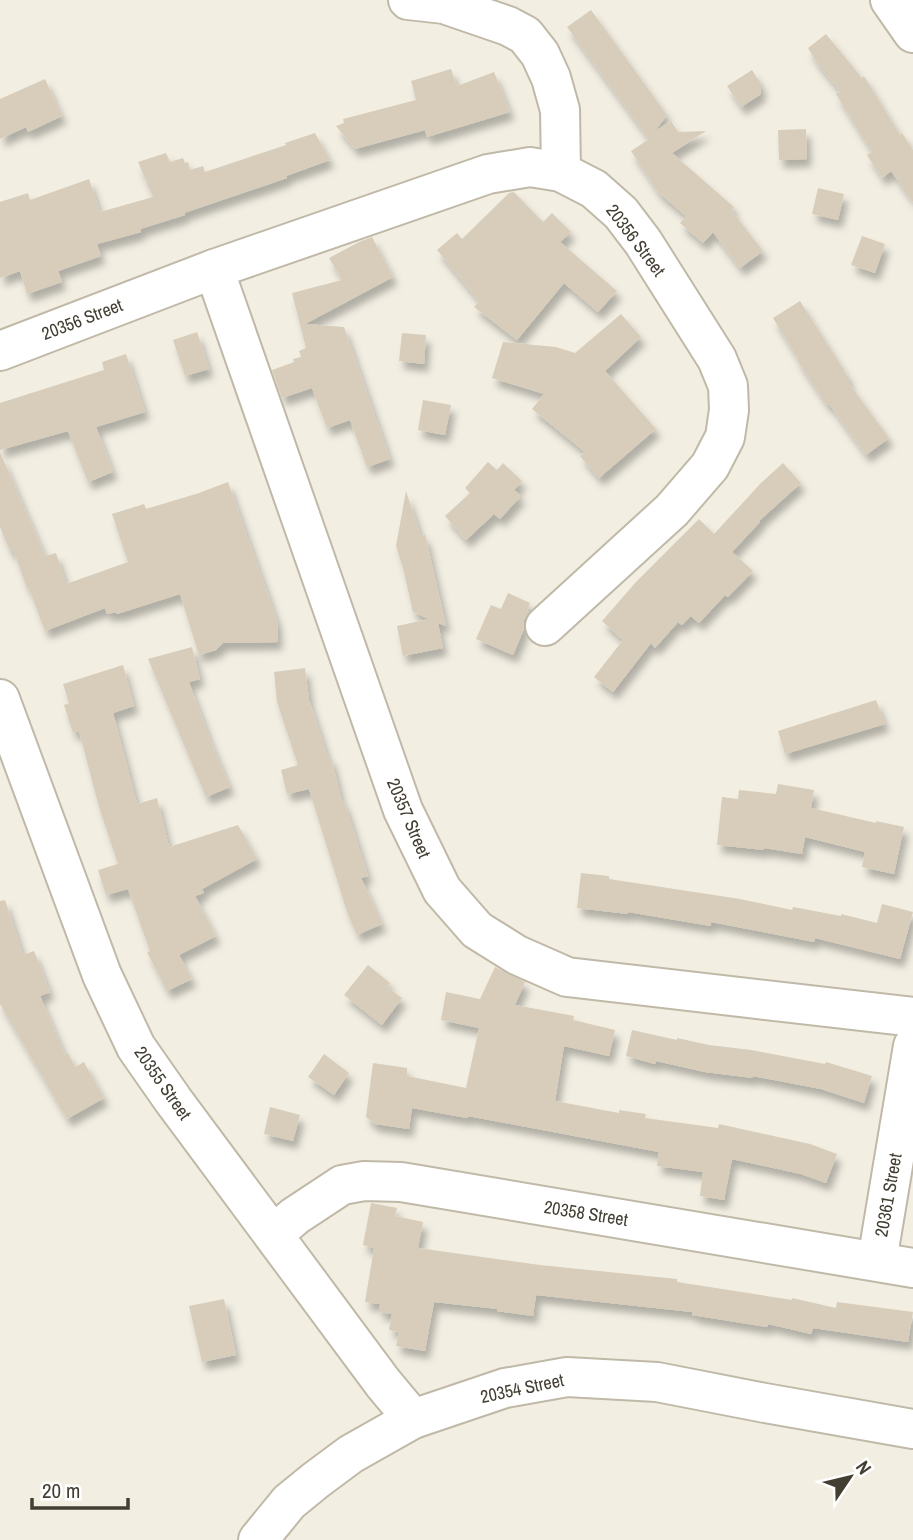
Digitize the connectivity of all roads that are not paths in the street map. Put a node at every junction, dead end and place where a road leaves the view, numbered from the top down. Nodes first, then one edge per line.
1 (408, 0) edge
2 (890, 0) edge
3 (913, 33) edge
4 (561, 172) junction
5 (214, 269) junction
6 (0, 351) edge
7 (545, 626) dead end
8 (0, 699) edge
9 (913, 1017) edge
10 (913, 1046) edge
11 (274, 1234) junction
12 (895, 1264) edge
13 (413, 1419) junction
14 (913, 1429) edge
15 (258, 1540) edge

1 - 4 street
2 - 3 street
4 - 5 street, 20356 Street
4 - 7 street, 20356 Street
5 - 6 street, 20356 Street
5 - 9 street, 20357 Street
8 - 11 street, 20355 Street
10 - 12 street, 20361 Street
11 - 12 street, 20358 Street
11 - 13 street, 20355 Street
13 - 14 street, 20354 Street
13 - 15 street, 20354 Street

